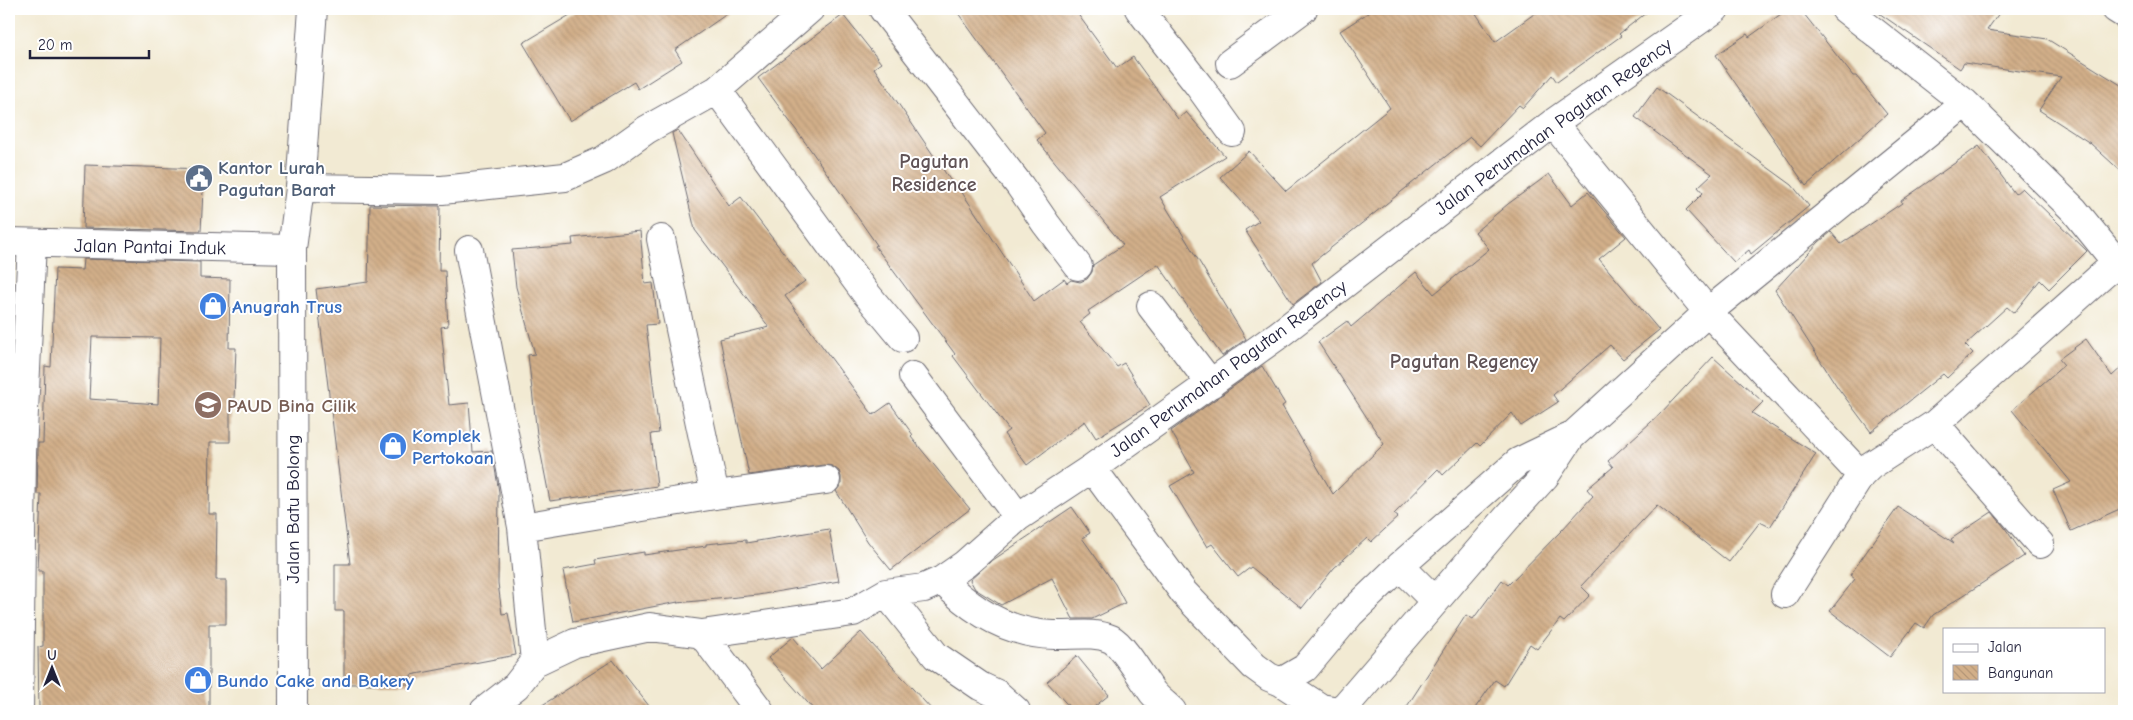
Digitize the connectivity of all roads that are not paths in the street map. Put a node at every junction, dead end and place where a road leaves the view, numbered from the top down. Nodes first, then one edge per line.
1 (313, 9) edge
2 (810, 9) edge
3 (883, 9) edge
4 (1139, 9) edge
5 (1303, 9) edge
6 (1715, 9) edge
7 (1845, 9) edge
8 (2116, 9) edge
9 (2124, 14) edge
10 (1230, 63) dead end
11 (717, 90) junction
12 (1965, 103) junction
13 (1553, 123) junction
14 (1232, 132) dead end
15 (300, 188) junction
16 (661, 239) dead end
17 (20, 242) edge
18 (292, 249) junction
19 (468, 250) dead end
20 (1078, 266) dead end
21 (2120, 273) edge
22 (1151, 306) dead end
23 (1708, 312) junction
24 (903, 338) dead end
25 (913, 376) dead end
26 (1211, 384) junction
27 (1936, 424) junction
28 (1572, 436) junction
29 (15, 453) edge
30 (1092, 468) junction
31 (1861, 475) junction
32 (826, 480) dead end
33 (715, 495) junction
34 (1018, 517) junction
35 (522, 527) junction
36 (2040, 544) dead end
37 (1400, 566) junction
38 (942, 580) junction
39 (886, 593) junction
40 (1784, 594) dead end
41 (1435, 601) junction
42 (702, 634) junction
43 (536, 662) junction
44 (1281, 682) junction
45 (16, 694) edge
46 (293, 711) edge
47 (484, 711) edge
48 (760, 711) edge
49 (1016, 711) edge
50 (1172, 711) edge

1 - 15 street, Jalan Batu Bolong
2 - 11 street
3 - 20 street
4 - 14 street
5 - 10 street
6 - 13 street, Jalan Perumahan Pagutan Regency
7 - 12 street
8 - 9 street
11 - 15 street
11 - 24 street
12 - 21 street
12 - 23 street
13 - 23 street
13 - 26 street, Jalan Perumahan Pagutan Regency
15 - 18 street, Jalan Batu Bolong
16 - 33 street
17 - 18 street, Jalan Pantai Induk
17 - 29 street
18 - 46 street, Jalan Batu Bolong
19 - 35 street
21 - 27 street
22 - 26 street
23 - 28 street
23 - 31 street
25 - 34 street
26 - 30 street, Jalan Perumahan Pagutan Regency
27 - 31 street
27 - 36 street
28 - 37 street
28 - 41 street
29 - 45 street
30 - 34 street, Jalan Perumahan Pagutan Regency
30 - 44 street
31 - 40 street
32 - 33 street
33 - 35 street
34 - 38 street, Jalan Perumahan Pagutan Regency
35 - 43 street
37 - 41 street
37 - 44 street
38 - 39 street, Jalan Perumahan Pagutan Regency
38 - 50 street
39 - 42 street, Jalan Perumahan Pagutan Regency
39 - 49 street
41 - 44 street
42 - 43 street, Jalan Perumahan Pagutan Regency
42 - 48 street
43 - 47 street, Jalan Perumahan Pagutan Regency

